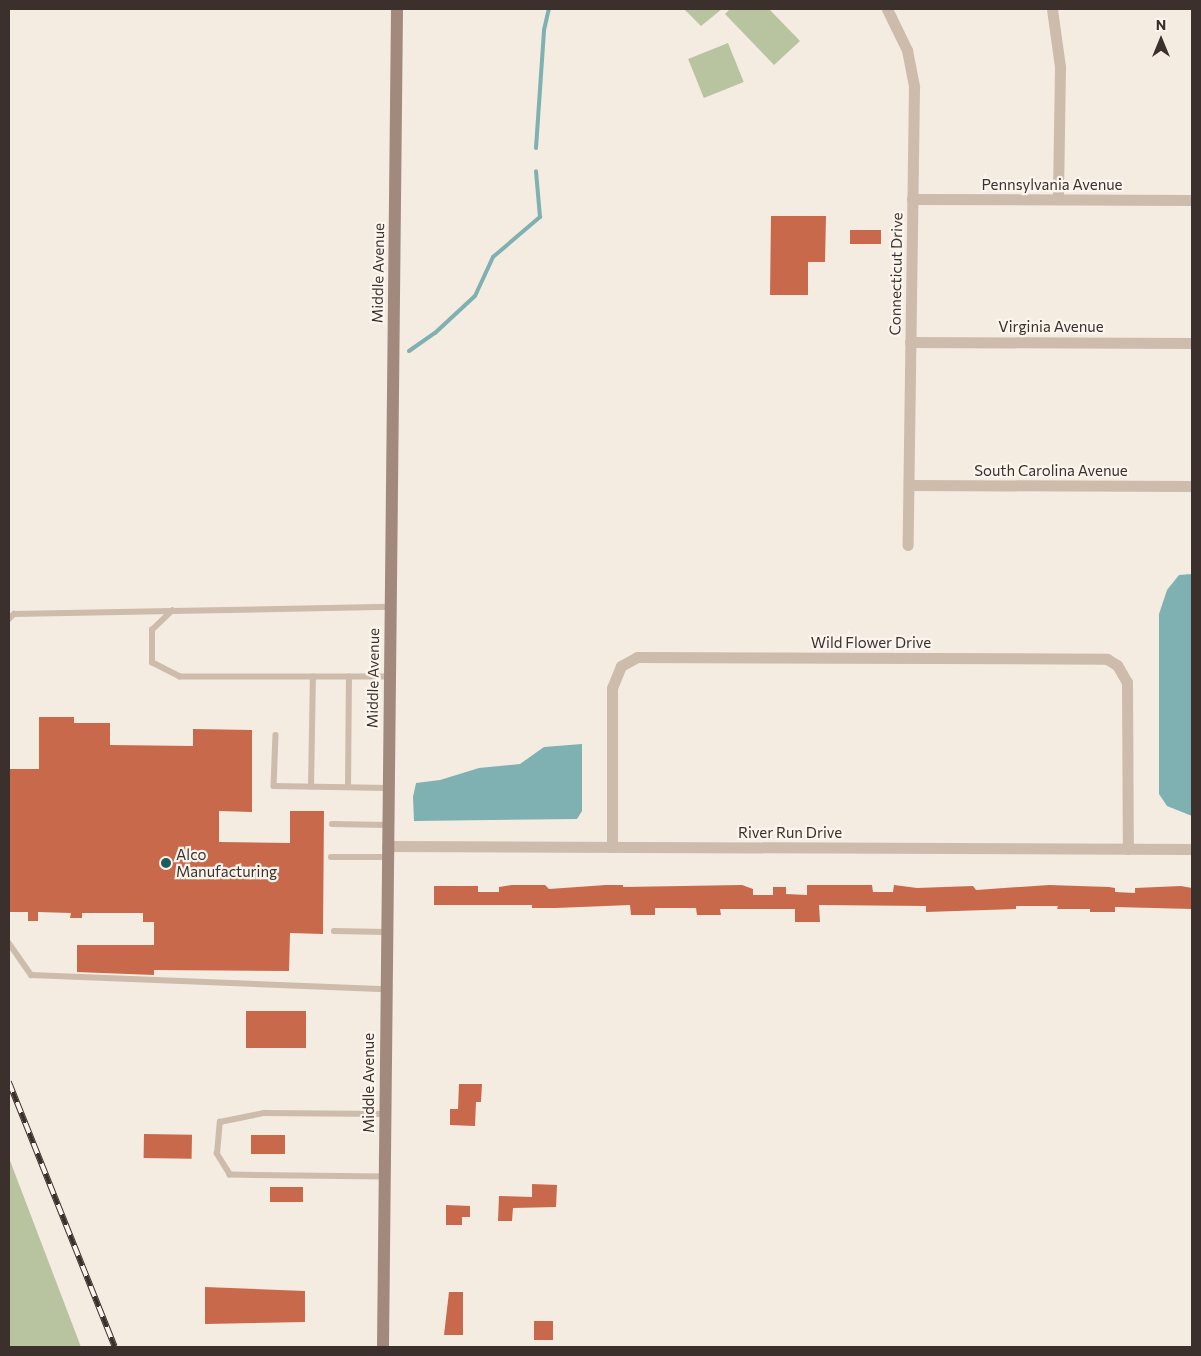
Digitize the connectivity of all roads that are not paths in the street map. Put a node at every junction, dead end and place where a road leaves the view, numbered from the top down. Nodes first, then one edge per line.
1 (397, 9) edge
2 (887, 9) edge
3 (1052, 9) edge
4 (912, 199) junction
5 (1058, 199) junction
6 (1192, 200) edge
7 (910, 342) junction
8 (1192, 343) edge
9 (909, 485) junction
10 (1192, 486) edge
11 (908, 545) dead end
12 (390, 607) junction
13 (172, 611) junction
14 (9, 620) edge
15 (313, 677) junction
16 (349, 677) junction
17 (389, 677) junction
18 (276, 735) dead end
19 (311, 787) junction
20 (348, 787) junction
21 (388, 788) junction
22 (332, 824) dead end
23 (388, 825) junction
24 (612, 847) junction
25 (1128, 849) junction
26 (1192, 849) edge
27 (387, 852) junction
28 (331, 857) dead end
29 (334, 931) dead end
30 (386, 932) junction
31 (9, 943) edge
32 (386, 989) junction
33 (385, 1114) junction
34 (384, 1176) junction
35 (383, 1347) edge

1 - 12 street, Middle Avenue
2 - 4 street, Connecticut Drive
3 - 5 street
4 - 5 street, Pennsylvania Avenue
4 - 7 street, Connecticut Drive
5 - 6 street, Pennsylvania Avenue
7 - 8 street, Virginia Avenue
7 - 9 street, Connecticut Drive
9 - 10 street, South Carolina Avenue
9 - 11 street, Connecticut Drive
12 - 13 lane
12 - 17 street, Middle Avenue
13 - 14 lane
13 - 15 lane
15 - 16 lane
15 - 19 lane
16 - 17 lane
16 - 20 lane
17 - 21 street, Middle Avenue
18 - 19 lane
19 - 20 lane
20 - 21 lane
21 - 23 street, Middle Avenue
22 - 23 lane
23 - 27 street, Middle Avenue
24 - 25 street, River Run Drive
24 - 25 street, Wild Flower Drive
24 - 27 street, River Run Drive
25 - 26 street, River Run Drive
27 - 28 lane
27 - 30 street, Middle Avenue
29 - 30 lane
30 - 32 street, Middle Avenue
31 - 32 lane
32 - 33 street, Middle Avenue
33 - 34 street, Middle Avenue
33 - 34 lane
34 - 35 street, Middle Avenue

